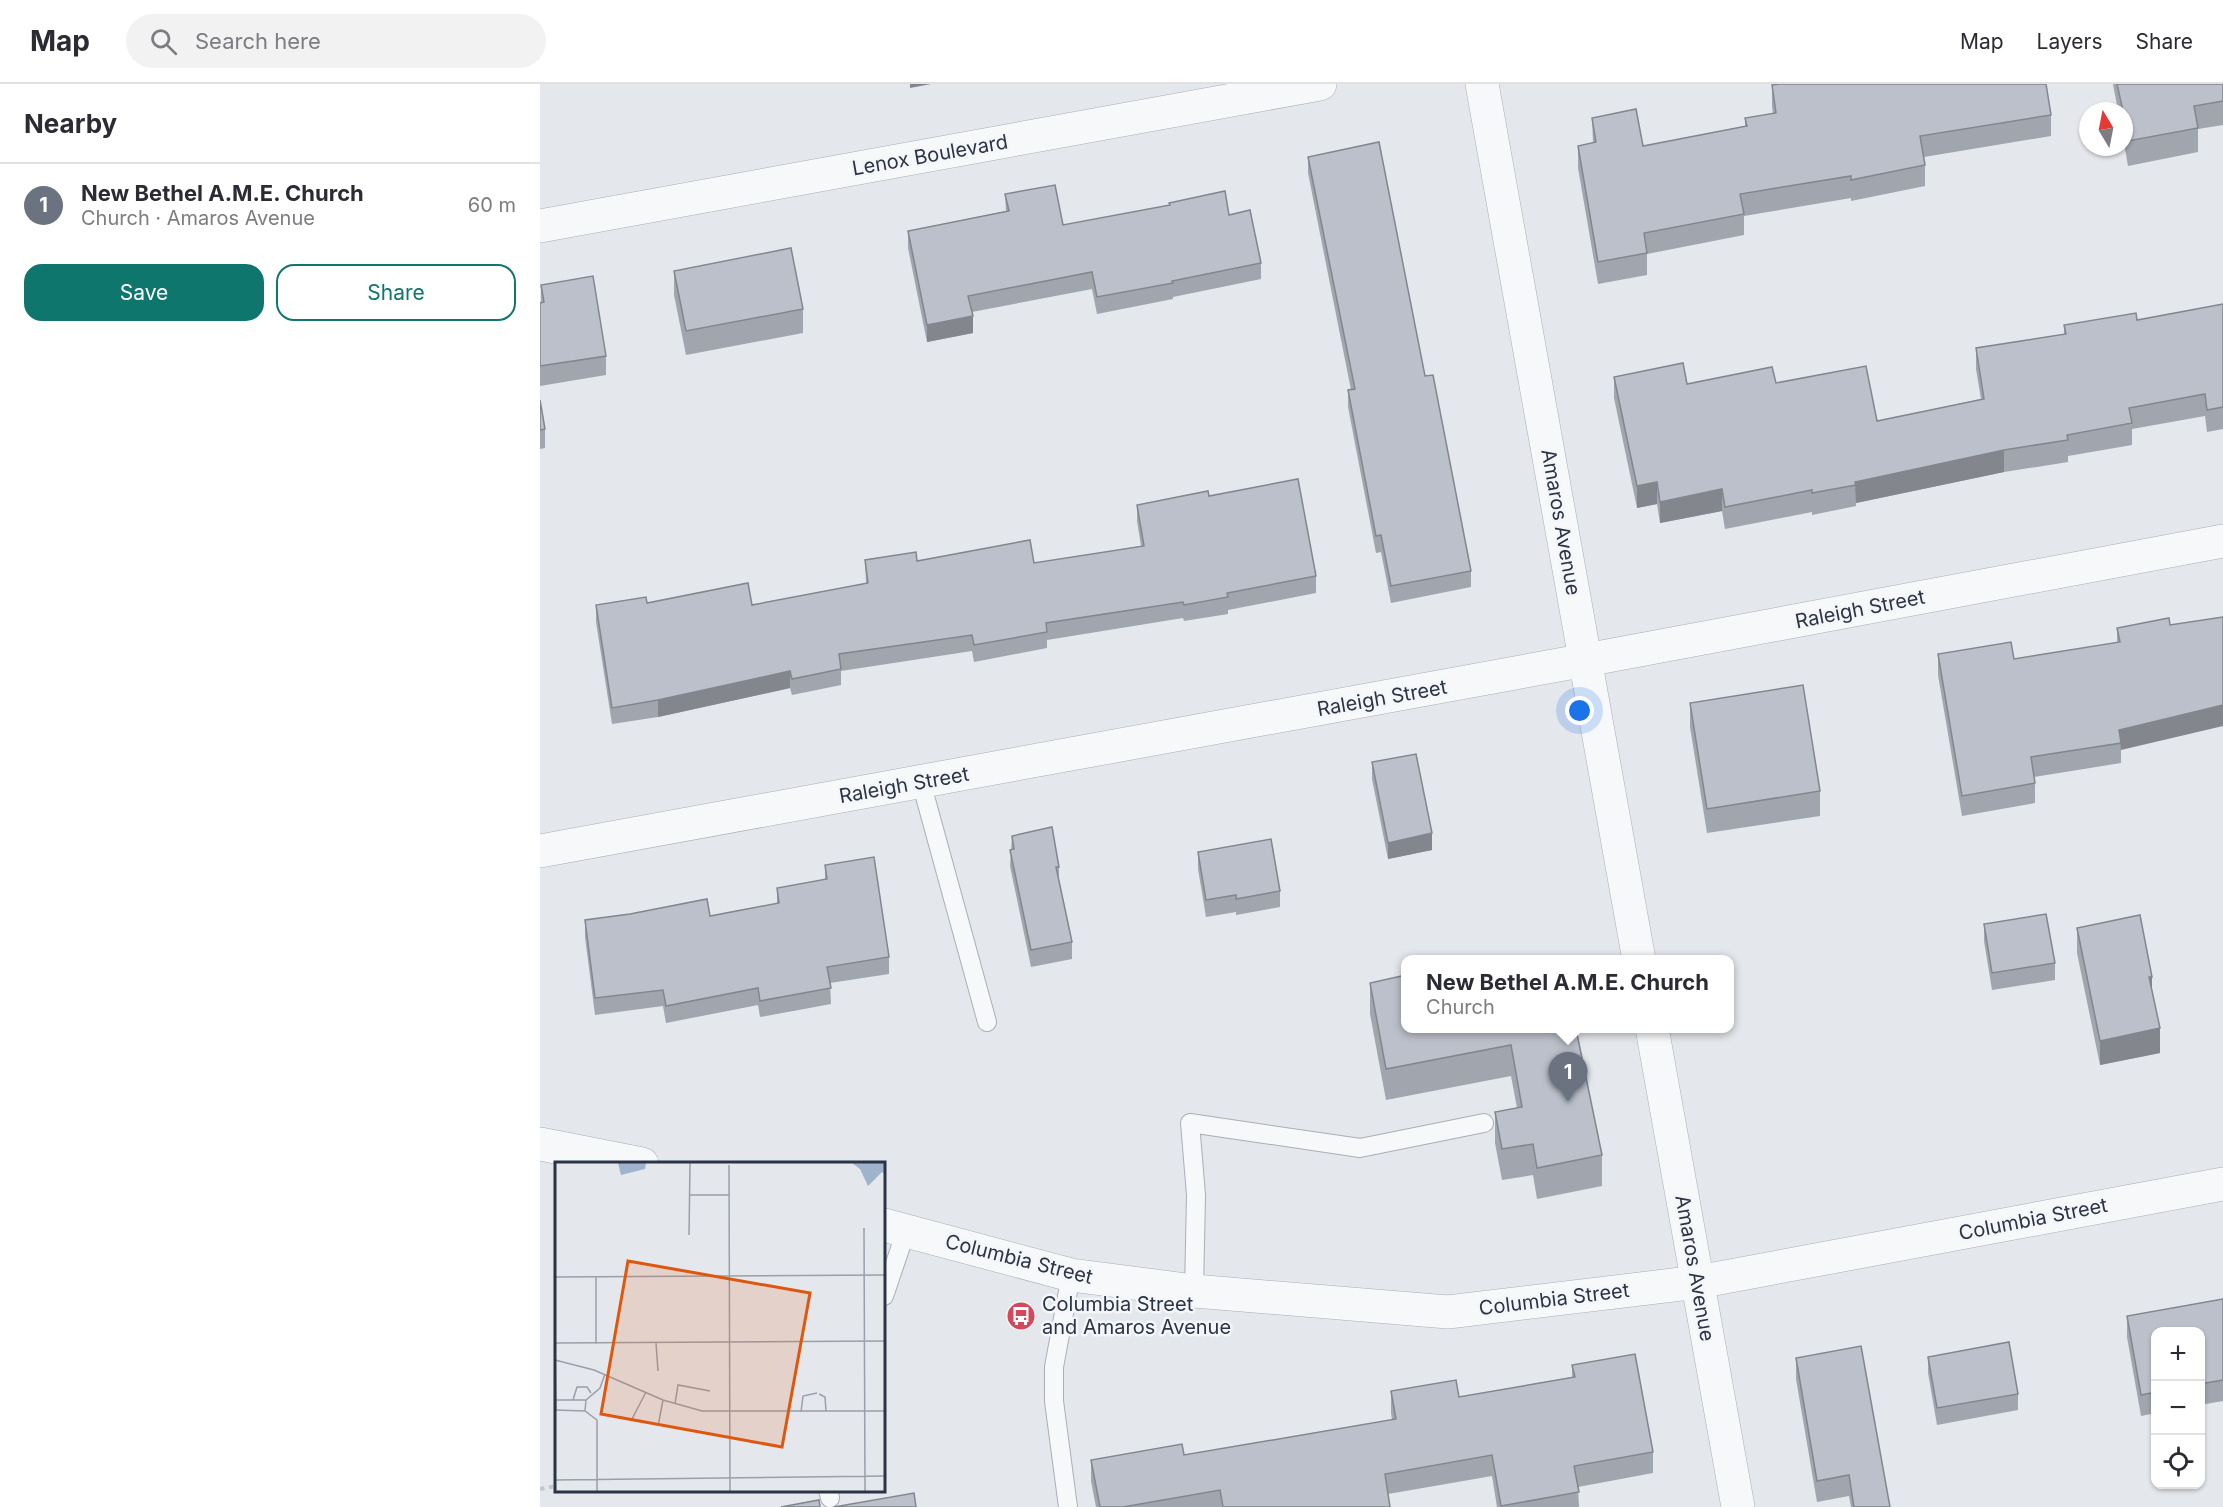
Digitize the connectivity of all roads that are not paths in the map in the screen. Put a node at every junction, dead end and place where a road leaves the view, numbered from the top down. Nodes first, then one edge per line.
1 (1320, 84) edge
2 (1482, 84) edge
3 (540, 226) edge
4 (2223, 541) edge
5 (1586, 660) junction
6 (921, 782) junction
7 (540, 851) edge
8 (1638, 955) edge
9 (987, 1022) dead end
10 (1653, 1033) edge
11 (1484, 1123) dead end
12 (540, 1144) edge
13 (632, 1162) edge
14 (2223, 1184) edge
15 (895, 1228) edge
16 (1071, 1275) junction
17 (1698, 1282) junction
18 (885, 1290) edge
19 (1194, 1291) junction
20 (1068, 1507) edge
21 (1738, 1507) edge

1 - 3 street, Lenox Boulevard
2 - 5 street, Amaros Avenue
4 - 5 street, Raleigh Street
5 - 6 street, Raleigh Street
5 - 8 street, Amaros Avenue
6 - 7 street, Raleigh Street
6 - 9 lane
10 - 17 street, Amaros Avenue
11 - 19 lane
12 - 13 street
14 - 17 street, Columbia Street
15 - 16 street, Columbia Street
15 - 18 lane
16 - 19 street, Columbia Street
16 - 20 lane
17 - 19 street, Columbia Street
17 - 21 street, Amaros Avenue

